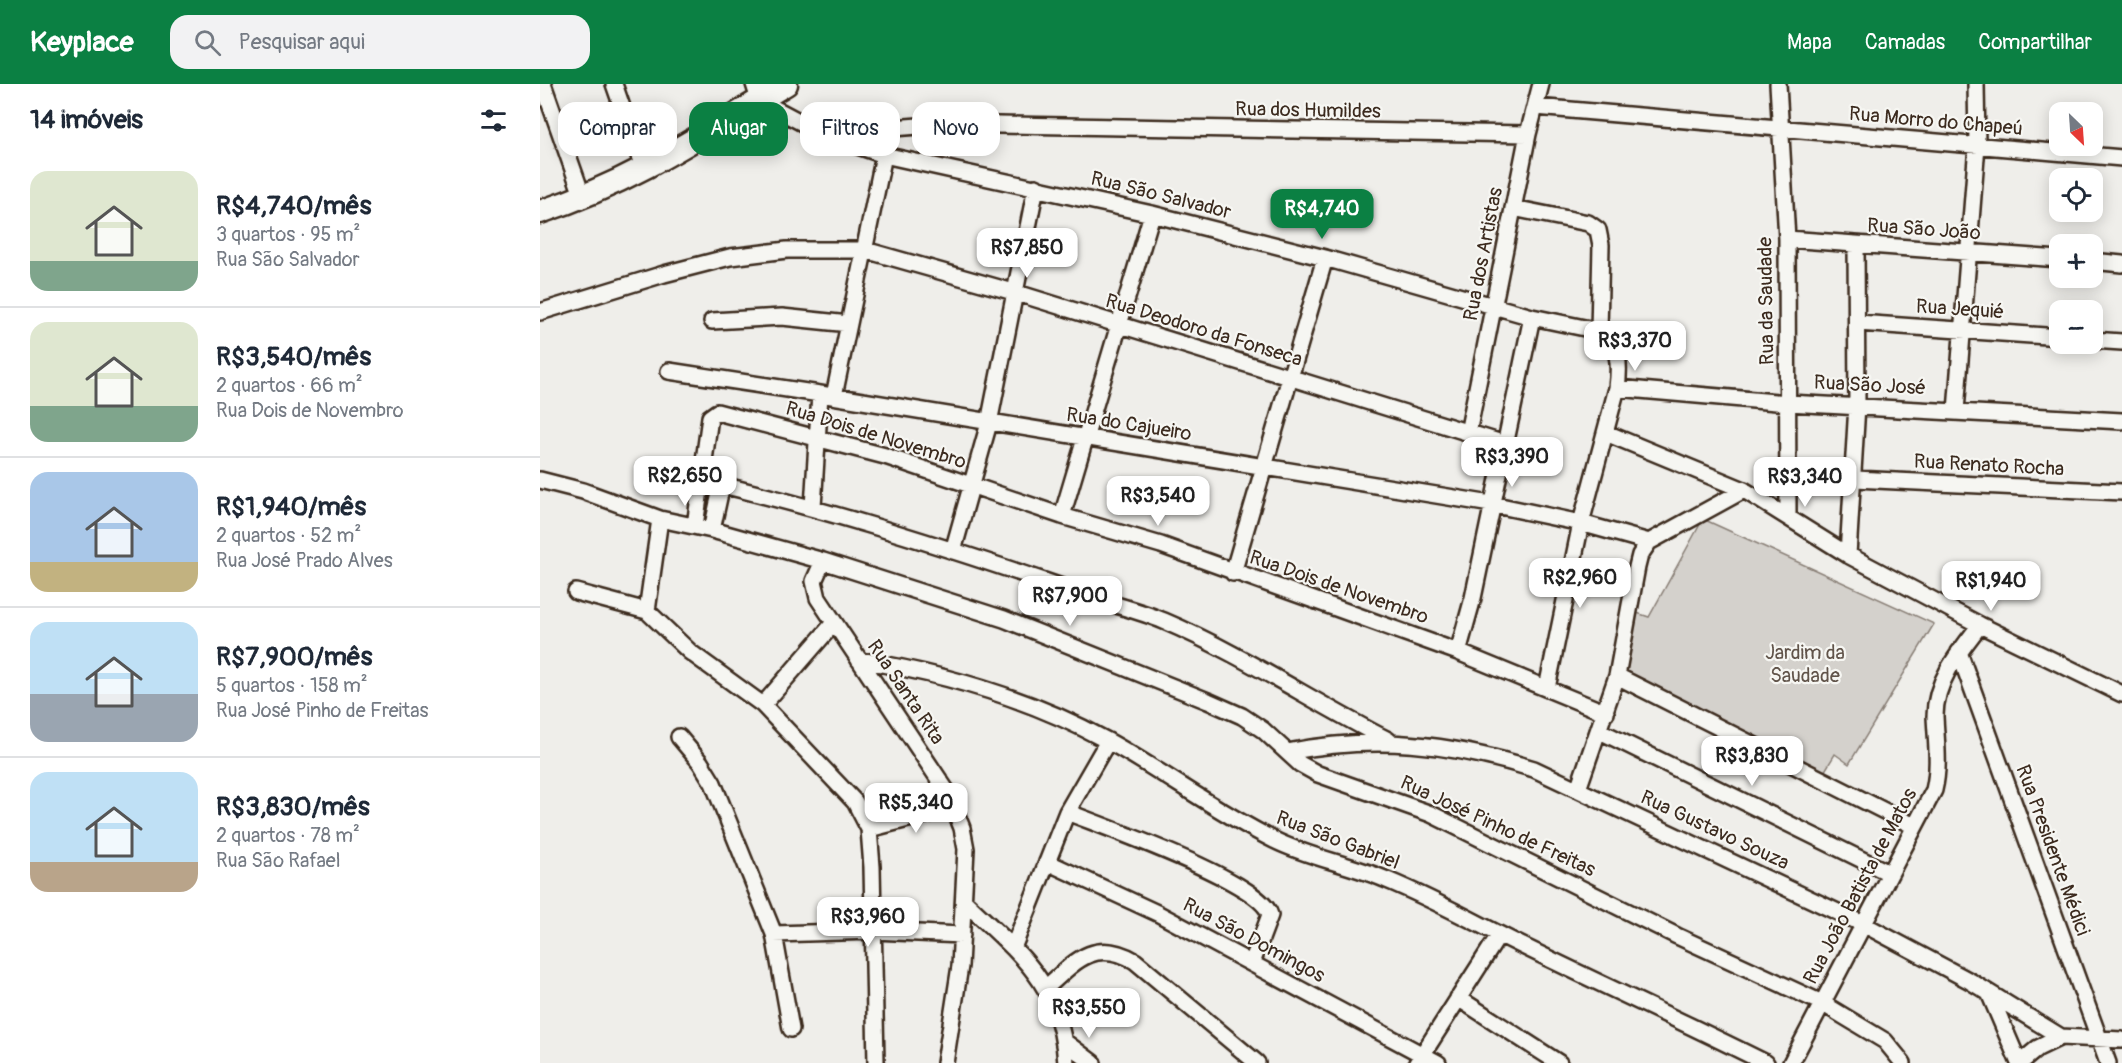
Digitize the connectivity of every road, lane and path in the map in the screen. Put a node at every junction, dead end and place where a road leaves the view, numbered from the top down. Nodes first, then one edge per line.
1 (543, 84) edge
2 (614, 84) edge
3 (786, 84) edge
4 (1541, 84) edge
5 (1778, 84) edge
6 (1976, 84) edge
7 (757, 92) edge
8 (1536, 107) junction
9 (800, 117) edge
10 (900, 127) edge
11 (1782, 129) junction
12 (1527, 134) junction
13 (1977, 145) junction
14 (884, 156) edge
15 (889, 156) edge
16 (2122, 158) edge
17 (644, 170) junction
18 (1036, 187) junction
19 (583, 198) junction
20 (1513, 208) junction
21 (540, 212) edge
22 (1152, 214) junction
23 (1787, 239) junction
24 (1856, 246) junction
25 (865, 250) junction
26 (1968, 253) junction
27 (1325, 258) junction
28 (2049, 258) edge
29 (2103, 262) edge
30 (2122, 264) edge
31 (1017, 293) junction
32 (1494, 307) junction
33 (540, 312) edge
34 (1532, 317) junction
35 (712, 321) dead end
36 (1858, 323) junction
37 (849, 324) junction
38 (1120, 326) junction
39 (1599, 331) junction
40 (1963, 331) junction
41 (2049, 336) edge
42 (2103, 341) edge
43 (2122, 342) edge
44 (669, 371) dead end
45 (1289, 379) junction
46 (1617, 387) junction
47 (827, 395) junction
48 (1788, 403) junction
49 (1857, 405) junction
50 (1956, 411) junction
51 (2122, 421) edge
52 (989, 423) junction
53 (1468, 433) junction
54 (1606, 433) junction
55 (817, 437) junction
56 (1085, 438) junction
57 (1505, 444) junction
58 (1265, 467) junction
59 (652, 469) dead end
60 (1855, 479) junction
61 (540, 480) edge
62 (703, 480) junction
63 (722, 484) junction
64 (973, 486) junction
65 (1744, 490) junction
66 (2122, 492) edge
67 (1491, 504) junction
68 (813, 507) junction
69 (1062, 516) junction
70 (1788, 517) junction
71 (660, 519) junction
72 (1581, 523) junction
73 (695, 526) junction
74 (712, 530) junction
75 (1649, 542) junction
76 (952, 551) junction
77 (1848, 555) junction
78 (823, 561) junction
79 (1233, 573) junction
80 (576, 592) dead end
81 (647, 611) junction
82 (834, 624) junction
83 (1980, 625) junction
84 (1458, 652) junction
85 (1959, 652) junction
86 (859, 660) junction
87 (1617, 676) junction
88 (1547, 688) junction
89 (2122, 694) edge
90 (763, 705) junction
91 (1606, 713) junction
92 (1600, 731) junction
93 (679, 737) dead end
94 (1108, 741) junction
95 (1391, 741) junction
96 (1287, 752) junction
97 (1578, 789) junction
98 (955, 807) junction
99 (1067, 812) junction
100 (1914, 826) junction
101 (869, 830) junction
102 (1047, 862) junction
103 (1889, 873) junction
104 (964, 902) junction
105 (1863, 924) junction
106 (874, 931) junction
107 (774, 934) junction
108 (962, 935) junction
109 (1499, 935) junction
110 (1013, 948) junction
111 (1252, 963) junction
112 (1047, 987) junction
113 (1989, 995) junction
114 (1458, 998) junction
115 (1822, 1003) junction
116 (791, 1029) dead end
117 (2061, 1037) junction
118 (2099, 1038) junction
119 (2122, 1040) edge
120 (1065, 1042) junction
121 (1420, 1058) edge
122 (876, 1063) edge
123 (945, 1063) edge
124 (1066, 1063) edge
125 (1093, 1063) edge
126 (1257, 1063) edge
127 (1438, 1063) edge
128 (1559, 1063) edge
129 (1766, 1063) edge
130 (1791, 1063) edge
131 (1903, 1063) edge
132 (2020, 1063) edge
133 (2108, 1063) edge

1 - 19 street
2 - 17 street
3 - 7 street
4 - 8 street, Rua dos Artistas
5 - 11 street, Rua da Saudade
6 - 13 street
7 - 9 street, Rua São Salvador
7 - 17 street
8 - 11 street, Rua Morro do Chapeú
8 - 12 street, Rua dos Artistas
10 - 12 street, Rua dos Humildes
11 - 13 street, Rua Morro do Chapeú
11 - 23 street, Rua da Saudade
12 - 20 street, Rua dos Artistas
13 - 16 street, Rua Morro do Chapeú
13 - 26 street
14 - 25 street
15 - 18 street, Rua São Salvador
17 - 19 street
18 - 22 street, Rua São Salvador
18 - 31 street
19 - 21 street
20 - 32 street, Rua dos Artistas
20 - 39 street
22 - 27 street, Rua São Salvador
22 - 38 street
23 - 24 street, Rua São João
23 - 48 street, Rua da Saudade
24 - 26 street, Rua São João
24 - 36 street
25 - 31 street, Rua Deodoro da Fonseca
25 - 33 street, Rua Deodoro da Fonseca
25 - 37 street
26 - 28 street, Rua São João
26 - 40 street
27 - 32 street, Rua São Salvador
27 - 45 street
29 - 30 street
31 - 38 street, Rua Deodoro da Fonseca
31 - 52 street
32 - 34 street, Rua São Salvador
32 - 53 street, Rua dos Artistas
34 - 39 street, Rua São Salvador
34 - 57 street
35 - 37 street
36 - 40 street, Rua Jequié
36 - 49 street
37 - 47 street
38 - 45 street, Rua Deodoro da Fonseca
38 - 56 street
39 - 46 street
40 - 41 street, Rua Jequié
40 - 50 street
42 - 43 street
44 - 47 street, Rua do Cajueiro
45 - 53 street, Rua Deodoro da Fonseca
45 - 58 street
46 - 48 street, Rua São José
46 - 54 street
47 - 52 street, Rua do Cajueiro
47 - 55 street
48 - 49 street, Rua São José
48 - 70 street, Rua da Saudade
49 - 50 street, Rua São José
49 - 60 street
50 - 51 street, Rua São José
52 - 56 street, Rua do Cajueiro
52 - 64 street
53 - 57 street, Rua Deodoro da Fonseca
54 - 65 street
54 - 72 street
55 - 62 street, Rua Dois de Novembro
55 - 64 street, Rua Dois de Novembro
55 - 68 street
56 - 58 street, Rua do Cajueiro
56 - 69 street
57 - 67 street
58 - 67 street, Rua do Cajueiro
58 - 79 street
59 - 62 street
60 - 66 street, Rua Renato Rocha
60 - 77 street
61 - 71 street, Rua José Pinho de Freitas
62 - 63 street
62 - 73 street
63 - 68 street
63 - 74 street
64 - 69 street, Rua Dois de Novembro
64 - 76 street
65 - 70 street
65 - 75 street
67 - 72 street, Rua do Cajueiro
67 - 84 street
68 - 76 street
69 - 79 street, Rua Dois de Novembro
70 - 77 street
71 - 73 street, Rua José Pinho de Freitas
71 - 81 street
72 - 75 street, Rua do Cajueiro
72 - 88 street
73 - 74 street, Rua José Pinho de Freitas
74 - 78 street, Rua José Pinho de Freitas
75 - 87 street
76 - 95 street
77 - 83 street
78 - 82 street, Rua Santa Rita
78 - 96 street, Rua José Pinho de Freitas
79 - 84 street, Rua Dois de Novembro
80 - 81 street
81 - 90 street
82 - 86 street, Rua Santa Rita
82 - 90 street
83 - 85 street, Rua João Batista de Matos
83 - 89 street
84 - 88 street, Rua Dois de Novembro
85 - 100 street, Rua João Batista de Matos
85 - 118 street, Rua Presidente Médici
86 - 94 street, Rua São Gabriel
86 - 98 street, Rua Santa Rita
87 - 91 street
87 - 100 street
88 - 91 street, Rua Dois de Novembro
90 - 101 street
91 - 92 street
92 - 97 street
92 - 103 street
93 - 107 street
94 - 99 street
94 - 109 street, Rua São Gabriel
95 - 96 street, Rua Gustavo Souza
95 - 97 street, Rua Gustavo Souza
96 - 115 street, Rua José Pinho de Freitas
97 - 105 street, Rua Gustavo Souza
98 - 101 street
98 - 104 street, Rua Santa Rita
99 - 102 street
99 - 111 street
100 - 103 street, Rua João Batista de Matos
101 - 106 street
102 - 110 street
102 - 111 street, Rua São Domingos
103 - 105 street, Rua João Batista de Matos
104 - 108 street, Rua Santa Rita
104 - 110 street
105 - 113 street, Rua Gustavo Souza
105 - 115 street, Rua João Batista de Matos
106 - 107 street
106 - 108 street
106 - 122 street
107 - 116 street
108 - 123 street, Rua Santa Rita
109 - 114 street
109 - 129 street, Rua São Gabriel
110 - 112 street
111 - 121 street, Rua São Domingos
112 - 120 street
112 - 126 street
113 - 117 street, Rua Gustavo Souza
113 - 132 street
114 - 121 street
114 - 128 street
115 - 130 street, Rua João Batista de Matos
115 - 131 street, Rua José Pinho de Freitas
117 - 118 street, Rua Gustavo Souza
117 - 132 street
118 - 119 street, Rua Gustavo Souza
118 - 133 street, Rua Presidente Médici
120 - 124 street
120 - 125 street
121 - 127 street, Rua São Domingos

